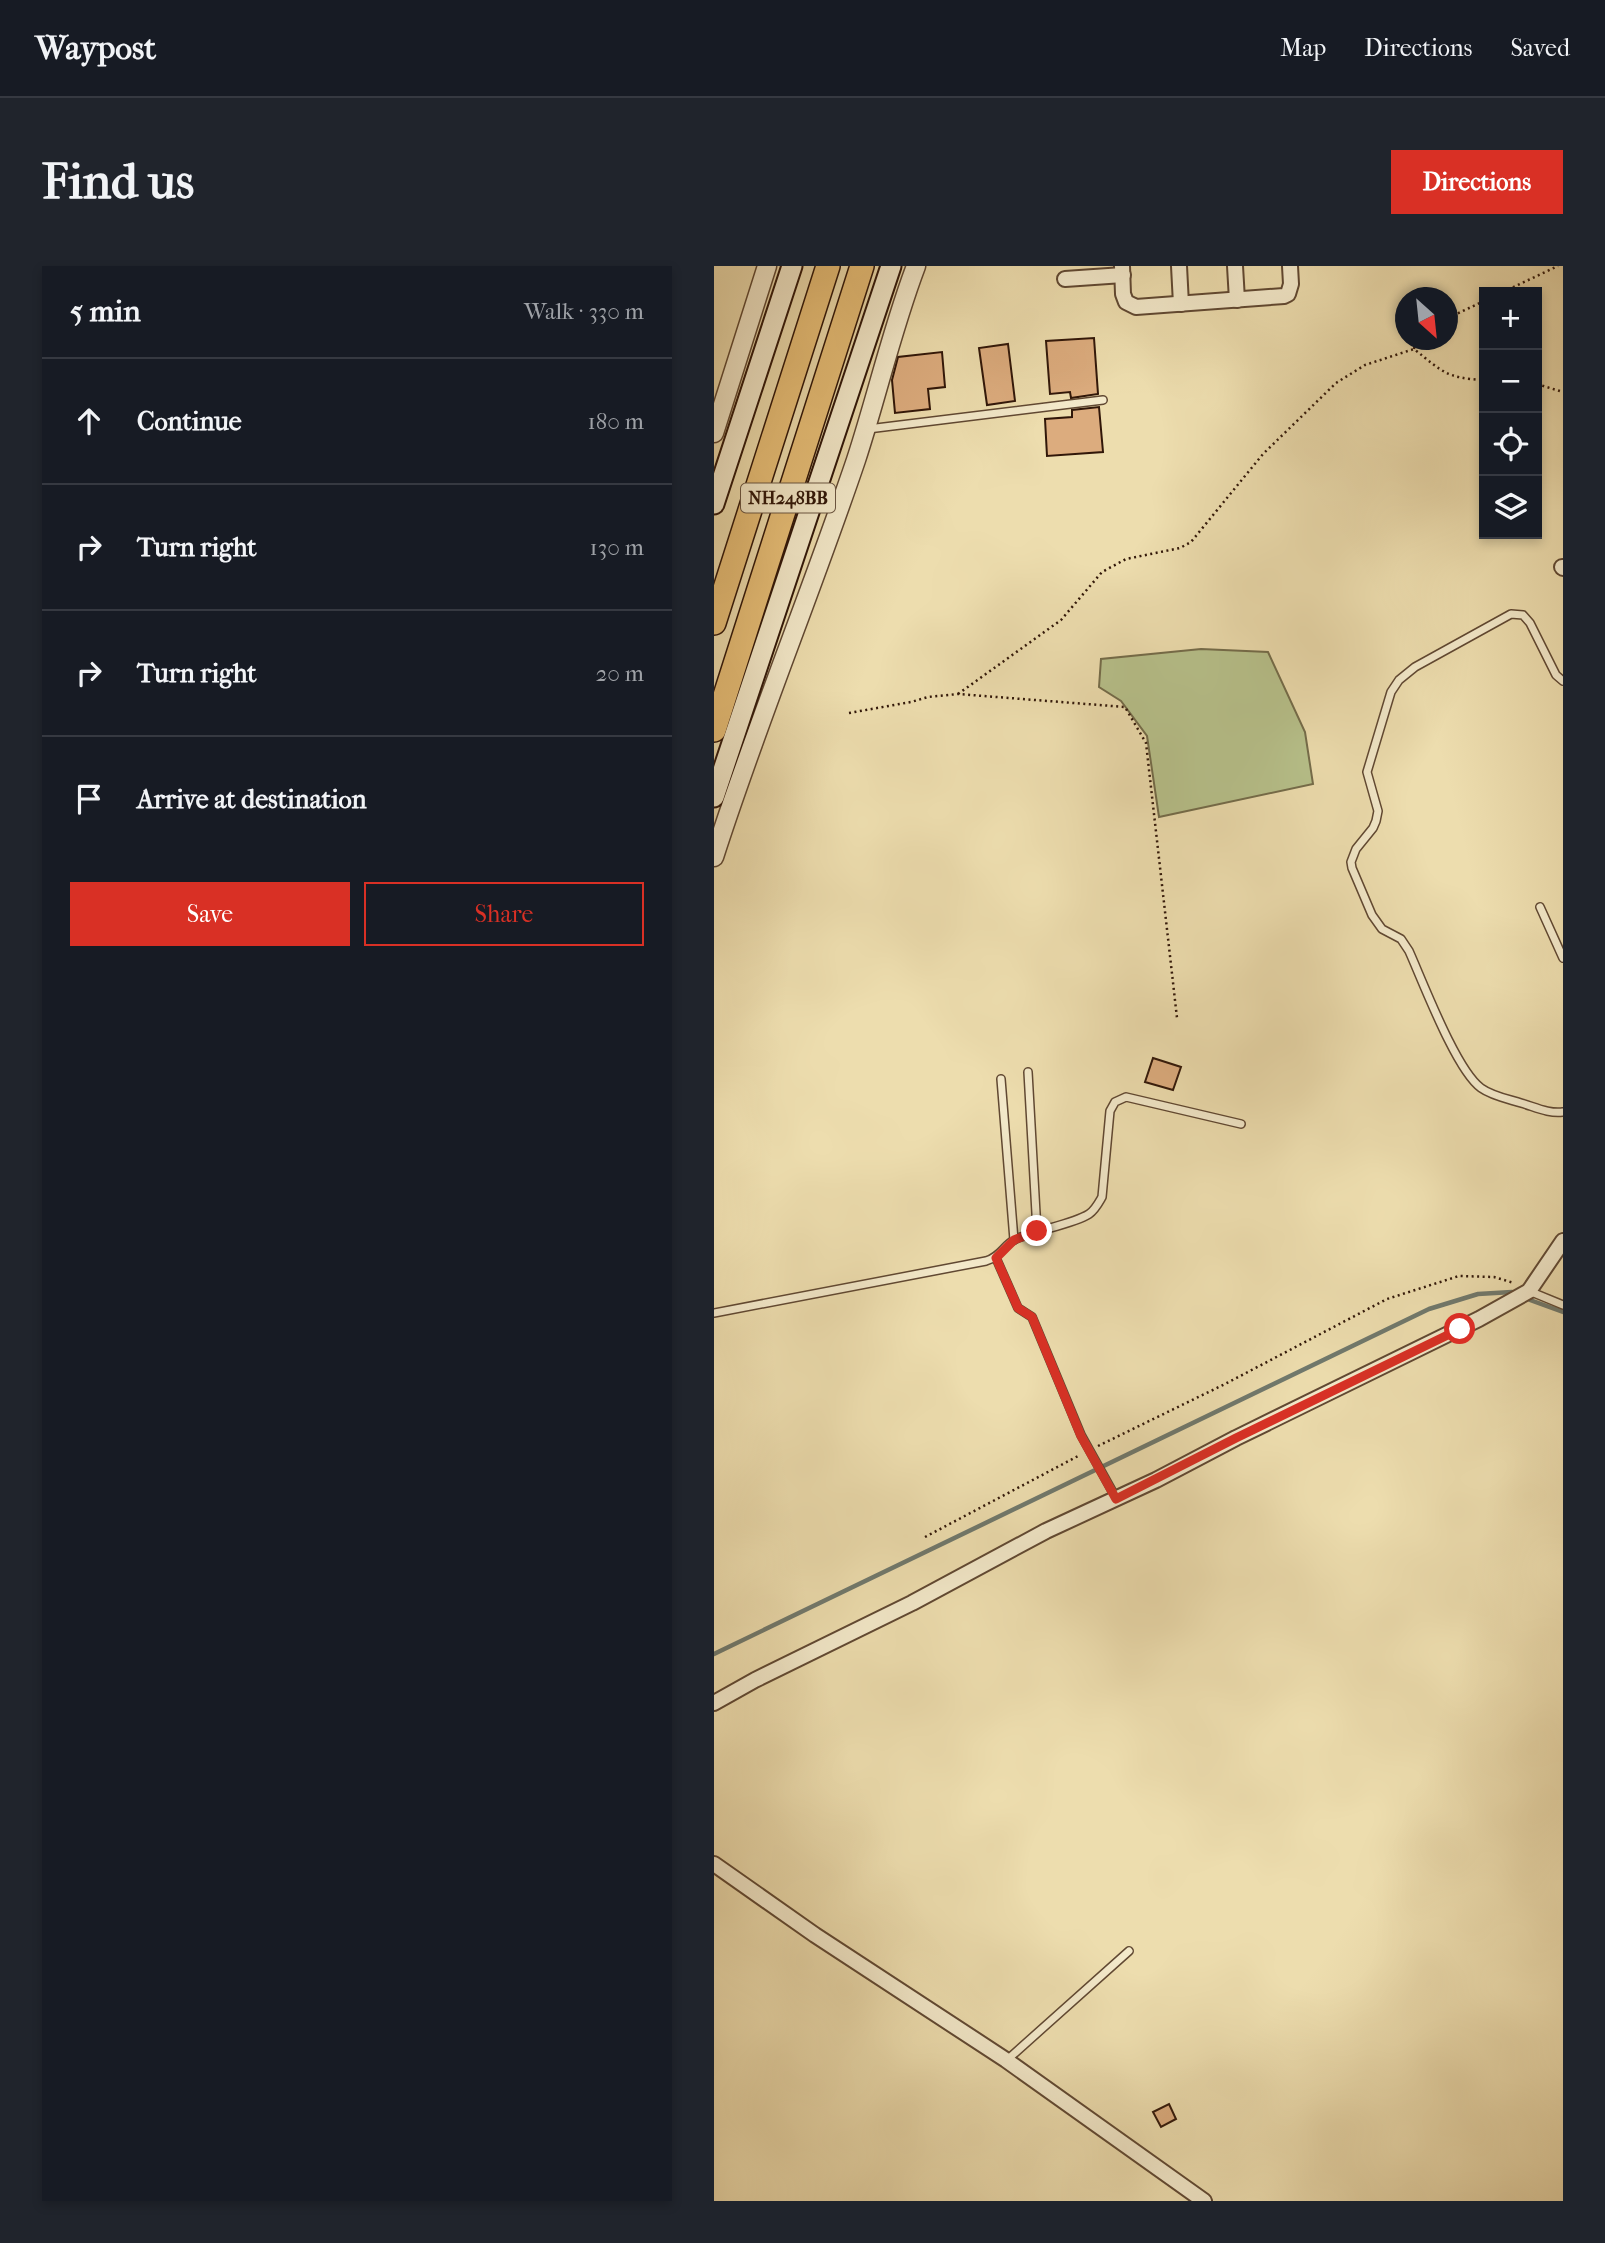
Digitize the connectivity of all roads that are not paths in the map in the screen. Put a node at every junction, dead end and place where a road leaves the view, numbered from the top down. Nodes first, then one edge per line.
1 (767, 266) edge
2 (792, 266) edge
3 (828, 266) edge
4 (862, 266) edge
5 (891, 266) edge
6 (916, 266) edge
7 (1179, 266) edge
8 (1235, 266) edge
9 (1290, 266) edge
10 (1122, 271) edge
11 (1065, 279) dead end
12 (1237, 300) junction
13 (1181, 304) junction
14 (1103, 400) dead end
15 (864, 430) junction
16 (714, 433) edge
17 (714, 504) edge
18 (714, 623) edge
19 (1563, 681) edge
20 (714, 730) edge
21 (714, 797) edge
22 (714, 857) edge
23 (1540, 907) dead end
24 (1563, 958) edge
25 (1028, 1072) dead end
26 (1001, 1079) dead end
27 (1563, 1112) edge
28 (1241, 1124) dead end
29 (1037, 1231) junction
30 (1014, 1240) junction
31 (1563, 1241) edge
32 (996, 1258) junction
33 (1530, 1291) junction
34 (1563, 1305) edge
35 (714, 1313) edge
36 (1116, 1499) junction
37 (714, 1703) edge
38 (714, 1864) edge
39 (1129, 1951) dead end
40 (1006, 2060) junction
41 (1203, 2201) edge

1 - 16 street
2 - 17 main road
3 - 18 highway, NH248BB
4 - 20 highway, NH248BB
5 - 21 main road
6 - 15 street
7 - 13 street
8 - 12 street
9 - 12 street
10 - 11 street
10 - 13 street
12 - 13 street
14 - 15 lane
15 - 22 street
19 - 27 lane
23 - 24 lane
25 - 29 lane
26 - 30 lane
28 - 29 lane
29 - 30 lane
30 - 32 lane
31 - 33 street
32 - 35 lane
32 - 36 lane
33 - 34 lane
33 - 36 street
36 - 37 street
38 - 40 street
39 - 40 lane
40 - 41 street

